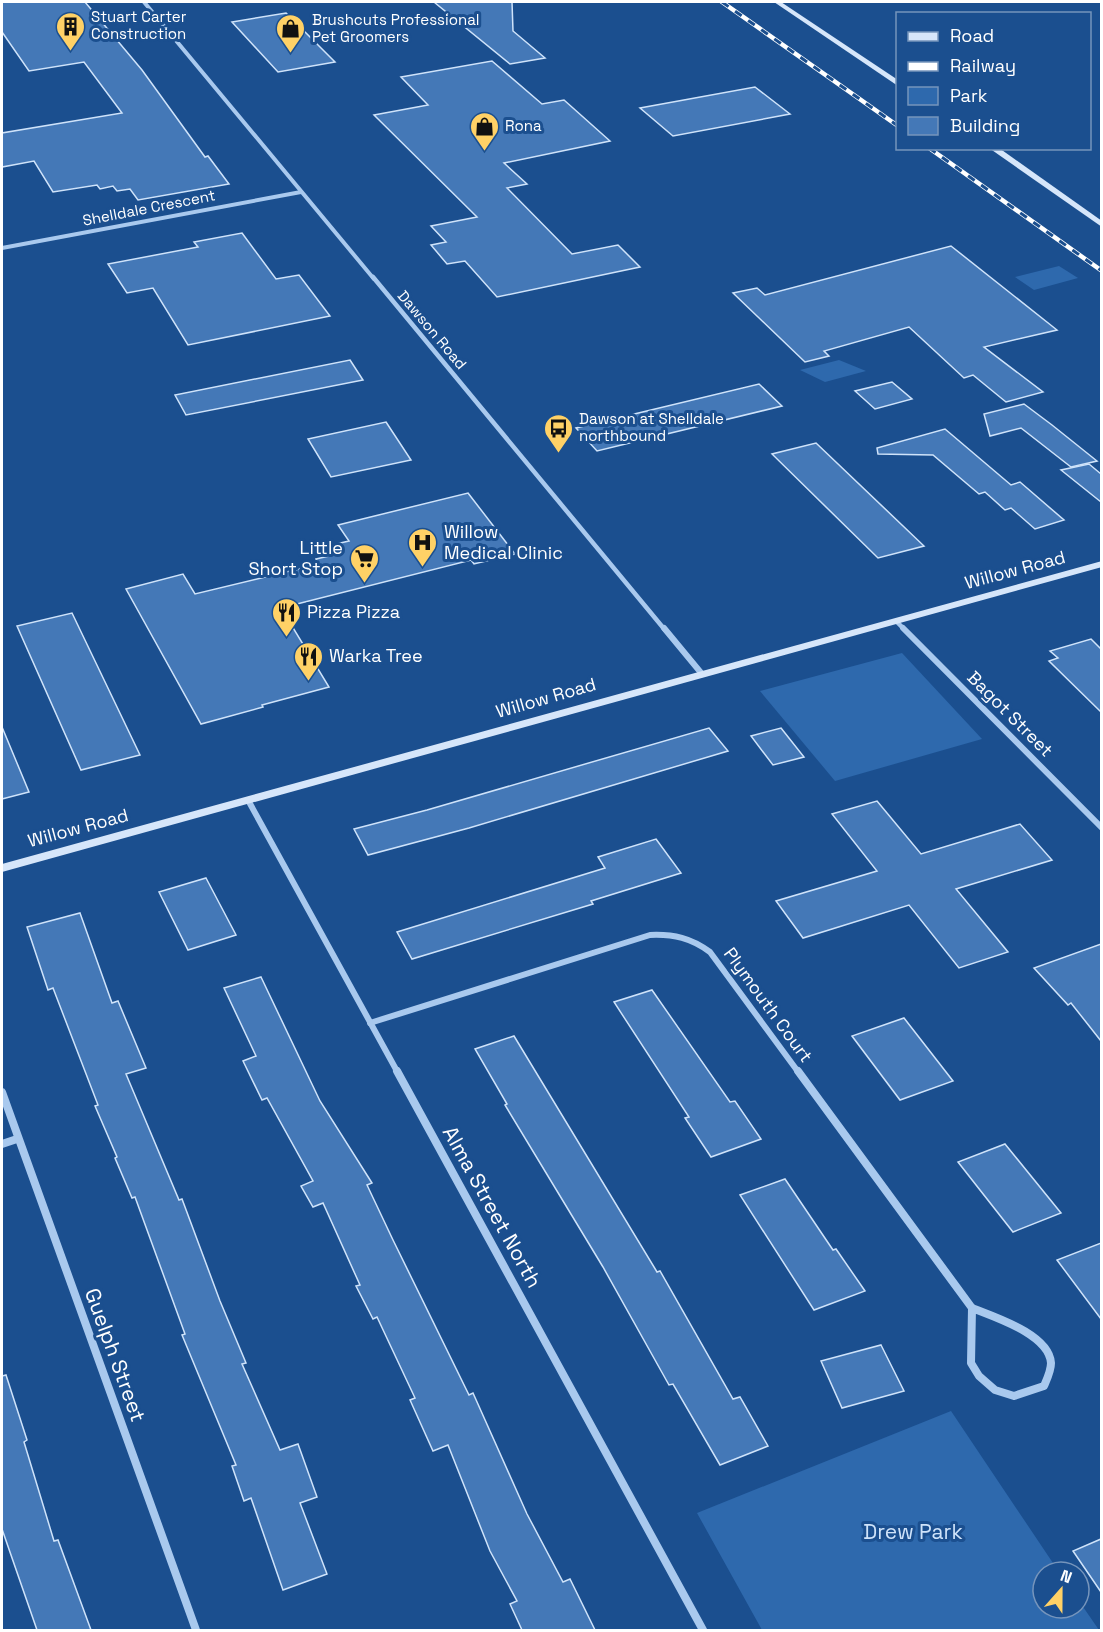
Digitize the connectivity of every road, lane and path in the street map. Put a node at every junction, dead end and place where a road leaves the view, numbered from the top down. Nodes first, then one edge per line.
1 (144, 2) edge
2 (777, 2) edge
3 (896, 83) edge
4 (996, 150) edge
5 (302, 192) junction
6 (1101, 225) edge
7 (2, 248) edge
8 (1101, 564) edge
9 (896, 621) junction
10 (702, 674) junction
11 (248, 800) junction
12 (1101, 828) edge
13 (2, 868) edge
14 (370, 1023) junction
15 (2, 1092) edge
16 (17, 1139) junction
17 (2, 1144) edge
18 (972, 1308) junction
19 (196, 1630) edge
20 (703, 1630) edge

1 - 5 street, Dawson Road
2 - 3 main road
4 - 6 main road
5 - 7 street, Shelldale Crescent
5 - 10 street, Dawson Road
8 - 9 main road, Willow Road
9 - 10 main road, Willow Road
9 - 12 street, Bagot Street
10 - 11 main road, Willow Road
11 - 13 main road, Willow Road
11 - 14 street, Alma Street North
14 - 18 street, Plymouth Court
14 - 20 street, Alma Street North
15 - 16 street, Guelph Street
16 - 17 street
16 - 19 street, Guelph Street
18 - 18 street, Plymouth Court

